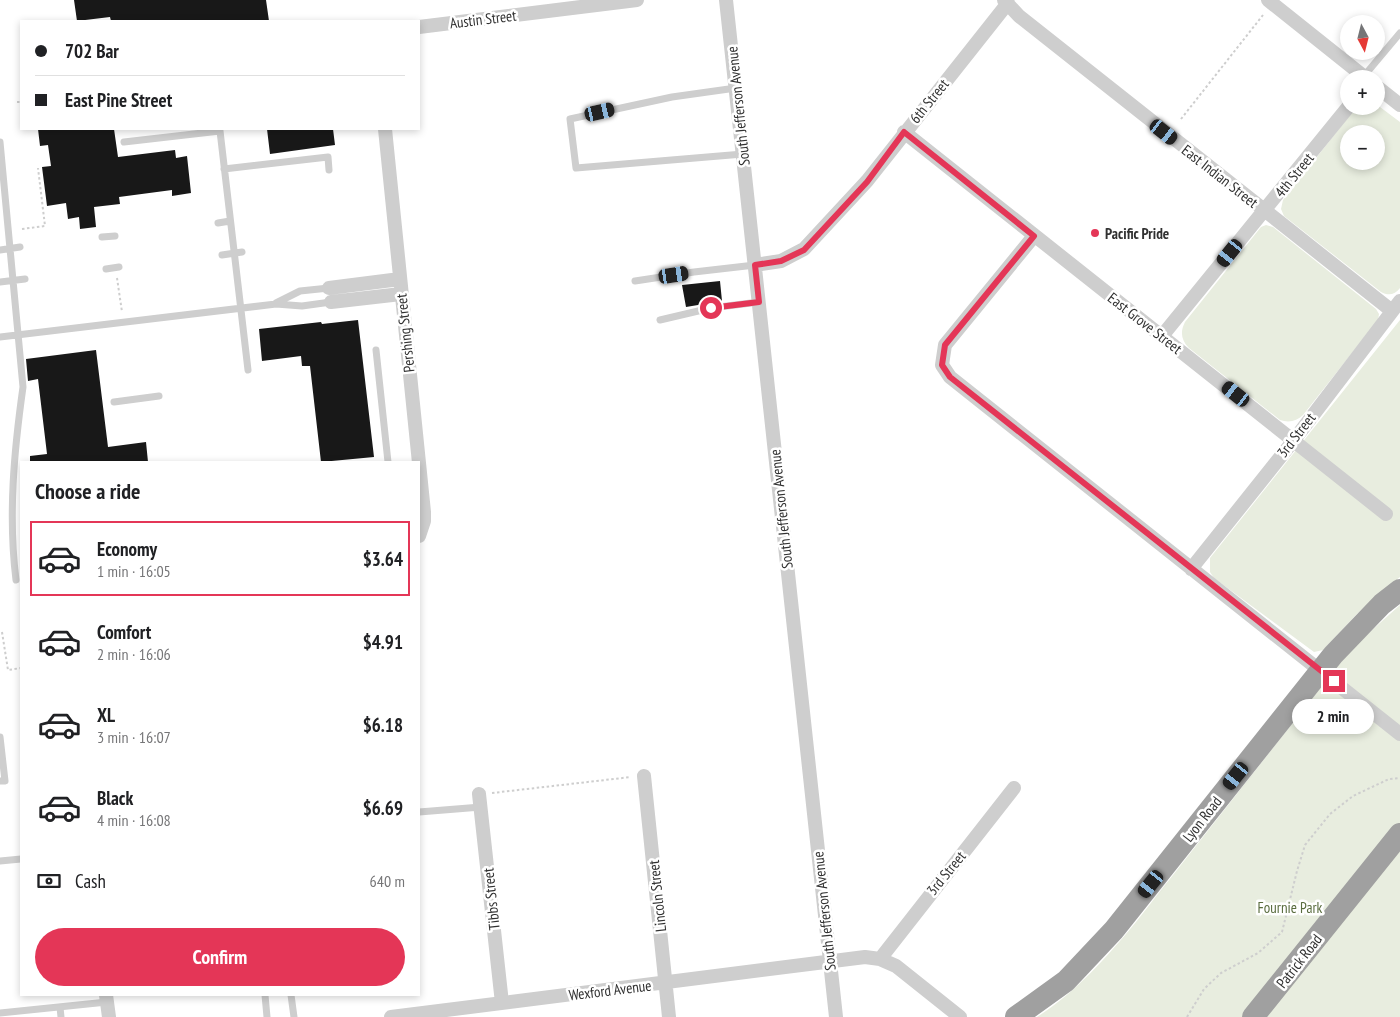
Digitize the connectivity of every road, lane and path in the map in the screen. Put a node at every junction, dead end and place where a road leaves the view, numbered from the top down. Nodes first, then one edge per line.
1 (637, 0) edge
2 (726, 0) edge
3 (1268, 0) edge
4 (1006, 1) edge
5 (1263, 15) dead end
6 (420, 27) edge
7 (1400, 33) edge
8 (1357, 70) edge
9 (1371, 70) edge
10 (736, 88) junction
11 (1385, 93) edge
12 (1400, 105) edge
13 (1342, 115) edge
14 (1181, 119) dead end
15 (385, 130) edge
16 (904, 132) junction
17 (0, 142) edge
18 (124, 142) dead end
19 (743, 154) junction
20 (38, 168) dead end
21 (224, 169) junction
22 (329, 170) dead end
23 (1264, 211) junction
24 (230, 222) junction
25 (218, 223) dead end
26 (22, 229) dead end
27 (115, 236) dead end
28 (1034, 236) junction
29 (102, 237) dead end
30 (20, 247) dead end
31 (10, 248) junction
32 (0, 250) edge
33 (242, 252) dead end
34 (234, 253) junction
35 (222, 254) dead end
36 (755, 265) junction
37 (119, 267) dead end
38 (106, 269) dead end
39 (117, 275) dead end
40 (26, 279) dead end
41 (400, 279) junction
42 (12, 281) junction
43 (635, 281) dead end
44 (0, 282) edge
45 (329, 288) joint
46 (401, 294) junction
47 (330, 302) joint
48 (759, 302) junction
49 (276, 304) junction
50 (1396, 306) edge
51 (241, 308) junction
52 (122, 312) dead end
53 (660, 320) dead end
54 (17, 335) junction
55 (1162, 336) junction
56 (0, 337) edge
57 (376, 350) dead end
58 (248, 370) dead end
59 (159, 396) dead end
60 (114, 402) dead end
61 (1294, 440) junction
62 (388, 461) edge
63 (419, 461) edge
64 (420, 474) edge
65 (1386, 514) dead end
66 (420, 533) edge
67 (1191, 569) junction
68 (16, 580) dead end
69 (1400, 590) edge
70 (2, 632) dead end
71 (20, 668) edge
72 (1320, 670) junction
73 (1400, 734) edge
74 (0, 737) edge
75 (644, 776) joint
76 (1400, 778) edge
77 (0, 781) edge
78 (1014, 788) dead end
79 (480, 800) junction
80 (420, 812) edge
81 (1400, 834) edge
82 (20, 859) edge
83 (0, 861) edge
84 (880, 959) junction
85 (830, 961) junction
86 (666, 983) junction
87 (265, 996) edge
88 (291, 996) edge
89 (106, 998) edge
90 (502, 1003) junction
91 (60, 1006) junction
92 (0, 1013) edge
93 (61, 1017) edge
94 (109, 1017) edge
95 (267, 1017) edge
96 (294, 1017) edge
97 (391, 1017) edge
98 (669, 1017) edge
99 (836, 1017) edge
100 (960, 1017) edge
101 (1016, 1017) edge
102 (1187, 1017) edge
103 (1253, 1017) edge

1 - 6 street, Austin Street
2 - 10 street, South Jefferson Avenue
3 - 8 street
4 - 16 street, 6th Street
4 - 23 street, East Indian Street
5 - 14 path
7 - 9 lane
10 - 19 street, South Jefferson Avenue
10 - 19 lane
11 - 12 street
13 - 23 street, 4th Street
15 - 41 street, Pershing Street
16 - 28 street, East Grove Street
16 - 36 street, 6th Street
17 - 31 lane
18 - 21 lane
19 - 36 street, South Jefferson Avenue
20 - 26 path
21 - 22 lane
21 - 24 lane
23 - 50 street, East Indian Street
23 - 55 street, 4th Street
24 - 25 lane
24 - 34 lane
27 - 29 lane
28 - 55 street, East Grove Street
28 - 67 street
30 - 31 lane
31 - 32 lane
31 - 42 lane
33 - 34 lane
34 - 35 lane
34 - 51 lane
36 - 43 lane
36 - 48 street, South Jefferson Avenue
37 - 38 lane
39 - 52 path
40 - 42 lane
41 - 45 street
41 - 46 street, Pershing Street
42 - 44 lane
42 - 54 lane
45 - 49 lane
46 - 47 street
46 - 63 street, Pershing Street
47 - 49 lane
48 - 53 lane
48 - 85 street, South Jefferson Avenue
49 - 51 lane
50 - 61 street, 3rd Street
51 - 54 lane
51 - 58 lane
54 - 56 lane
54 - 68 lane
55 - 61 street, East Grove Street
57 - 62 lane
59 - 60 lane
61 - 65 street, East Grove Street
61 - 67 street, 3rd Street
64 - 66 street, Pershing Street
67 - 72 street
69 - 72 highway, Lyon Road
70 - 71 path
72 - 73 street
72 - 101 highway, Lyon Road
74 - 77 lane
75 - 79 path
75 - 86 street, Lincoln Street
76 - 102 path
78 - 84 street, 3rd Street
79 - 80 lane
79 - 90 street, Tibbs Street
81 - 103 highway, Patrick Road
82 - 83 lane
84 - 85 street, Wexford Avenue
84 - 100 street
85 - 86 street, Wexford Avenue
85 - 99 street, South Jefferson Avenue
86 - 90 street, Wexford Avenue
86 - 98 street, Lincoln Street
87 - 95 lane
88 - 96 lane
89 - 91 lane
89 - 94 street
90 - 97 street, Wexford Avenue
91 - 92 lane
91 - 93 lane

